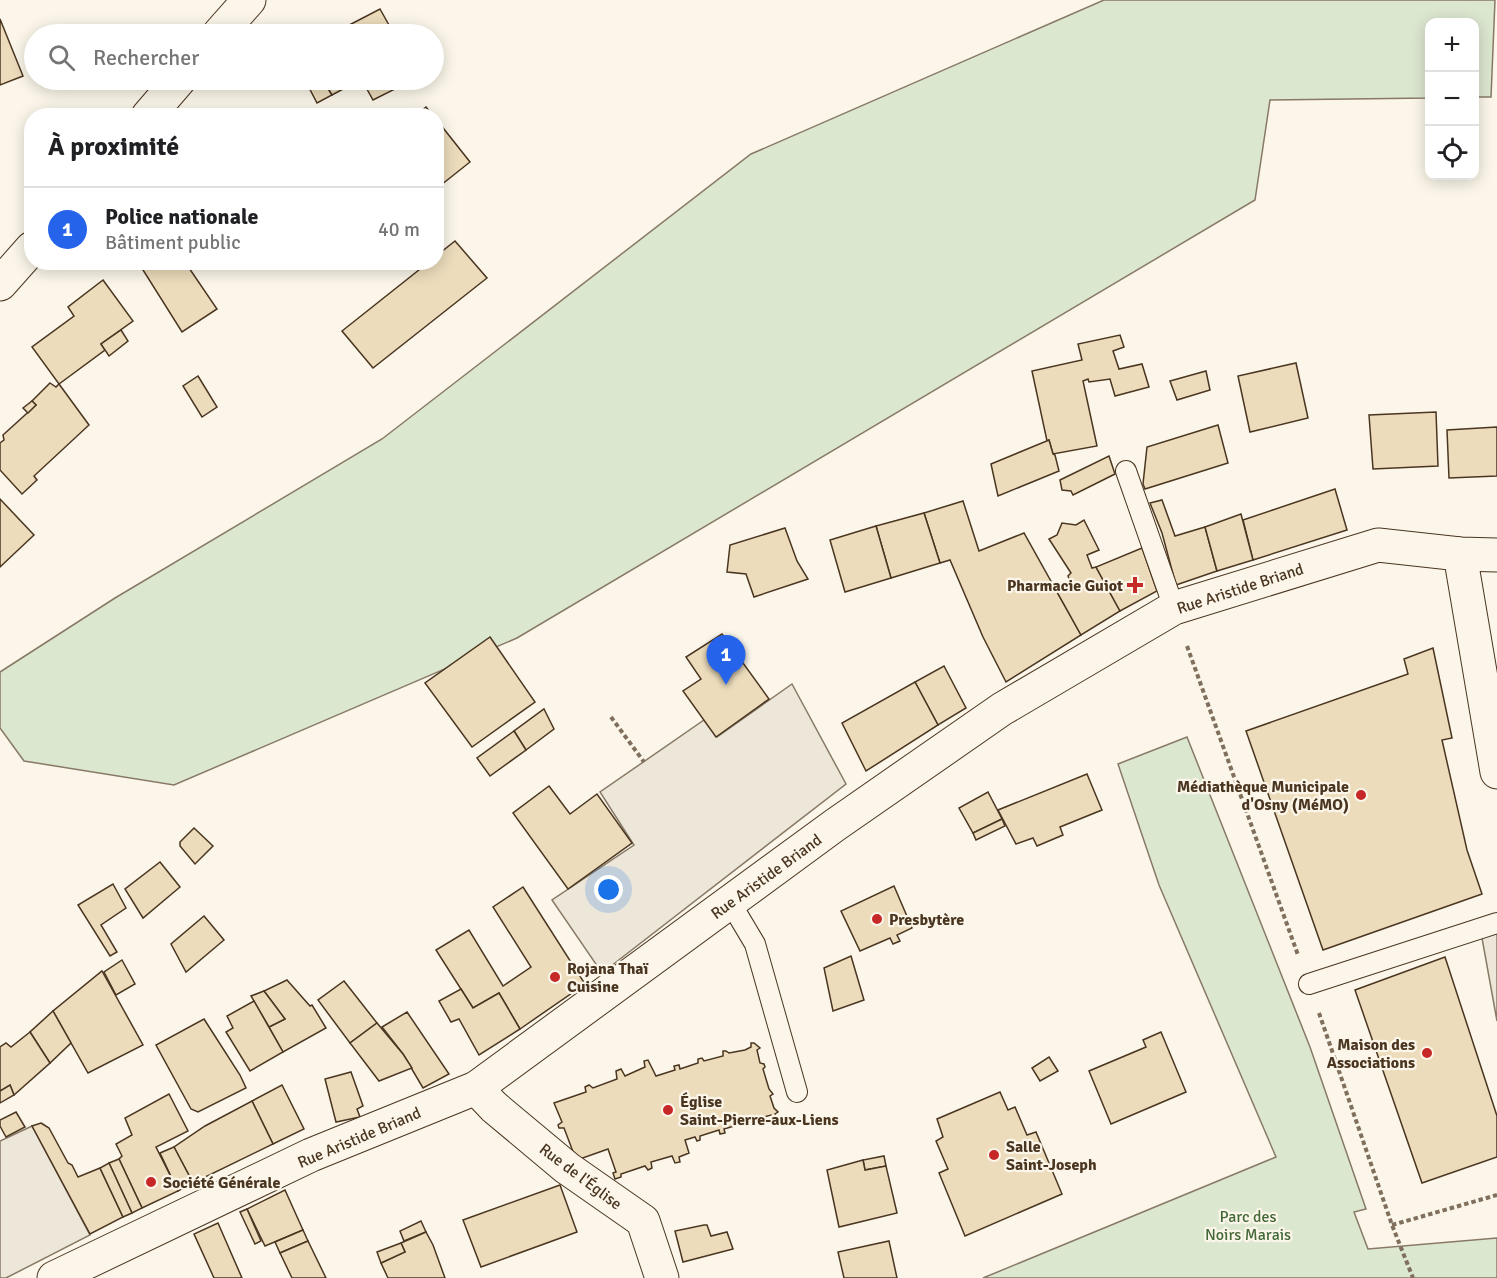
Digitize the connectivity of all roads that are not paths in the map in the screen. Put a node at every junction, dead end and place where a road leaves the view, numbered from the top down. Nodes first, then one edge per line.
1 (249, 0) edge
2 (228, 24) edge
3 (170, 90) edge
4 (155, 108) edge
5 (24, 257) edge
6 (0, 284) edge
7 (1126, 471) dead end
8 (1460, 554) junction
9 (1497, 555) edge
10 (1174, 608) junction
11 (1497, 772) edge
12 (730, 902) junction
13 (1497, 923) edge
14 (1309, 984) road end
15 (477, 1088) junction
16 (797, 1092) dead end
17 (54, 1278) edge
18 (662, 1278) edge

1 - 2 street
3 - 4 street
5 - 6 street
7 - 10 lane
8 - 9 street, Rue Aristide Briand
8 - 10 street, Rue Aristide Briand
8 - 11 street
10 - 12 street, Rue Aristide Briand
12 - 15 street, Rue Aristide Briand
12 - 16 lane
13 - 14 lane
15 - 17 street, Rue Aristide Briand
15 - 18 street, Rue de l'Église

